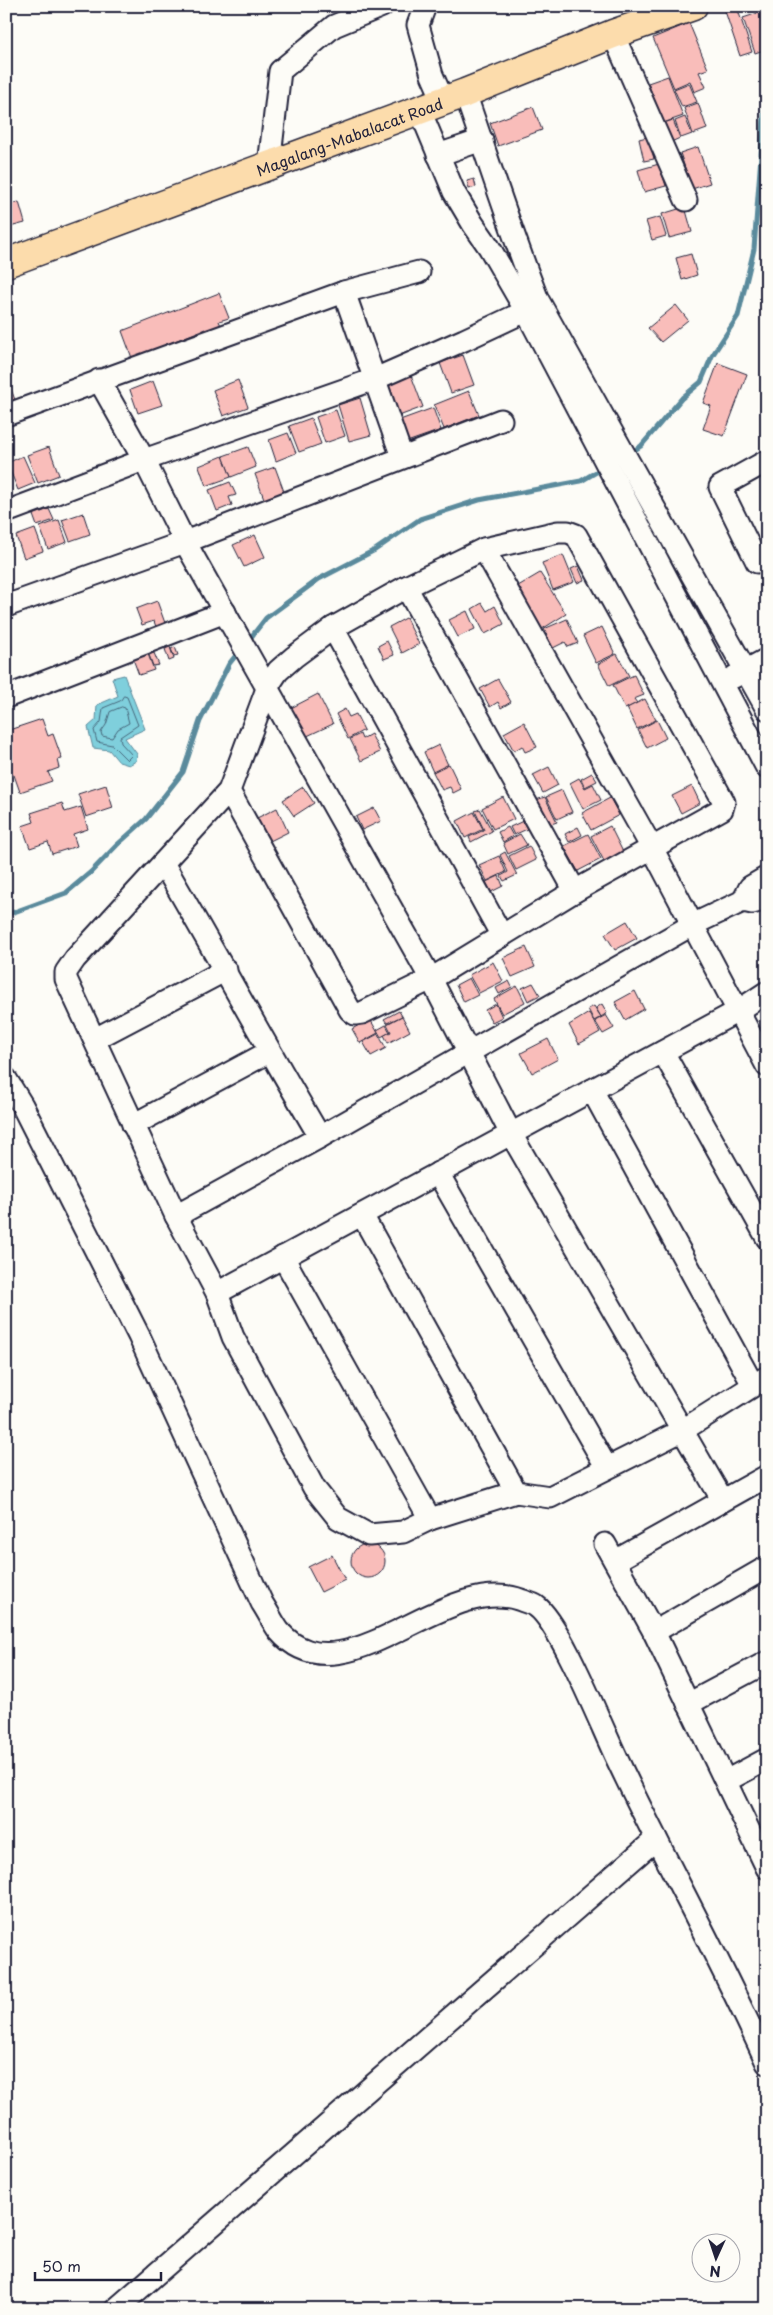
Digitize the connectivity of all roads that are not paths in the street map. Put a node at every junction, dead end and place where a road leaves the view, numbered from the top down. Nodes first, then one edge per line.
1 (382, 6) edge
2 (425, 6) edge
3 (693, 6) edge
4 (613, 34) junction
5 (442, 100) junction
6 (482, 140) junction
7 (438, 155) junction
8 (269, 165) junction
9 (686, 200) dead end
10 (6, 264) edge
11 (418, 272) dead end
12 (344, 292) junction
13 (532, 305) junction
14 (375, 379) junction
15 (99, 380) junction
16 (6, 415) edge
17 (501, 420) dead end
18 (402, 456) junction
19 (144, 460) junction
20 (767, 461) edge
21 (6, 512) edge
22 (660, 516) junction
23 (638, 526) junction
24 (185, 542) junction
25 (484, 549) junction
26 (767, 557) edge
27 (406, 587) junction
28 (6, 606) edge
29 (229, 619) junction
30 (333, 628) junction
31 (767, 659) edge
32 (746, 671) junction
33 (723, 683) junction
34 (268, 686) junction
35 (6, 697) edge
36 (767, 709) edge
37 (767, 768) edge
38 (229, 791) junction
39 (652, 848) junction
40 (163, 863) junction
41 (767, 877) edge
42 (575, 892) junction
43 (767, 899) edge
44 (743, 901) junction
45 (692, 925) junction
46 (502, 936) junction
47 (226, 970) junction
48 (431, 979) junction
49 (767, 992) edge
50 (738, 1011) junction
51 (95, 1039) junction
52 (269, 1052) junction
53 (469, 1052) junction
54 (663, 1052) junction
55 (767, 1066) edge
56 (6, 1079) edge
57 (592, 1090) junction
58 (133, 1125) junction
59 (511, 1134) junction
60 (320, 1137) junction
61 (438, 1173) junction
62 (362, 1215) junction
63 (176, 1216) junction
64 (767, 1238) edge
65 (283, 1257) junction
66 (217, 1293) junction
67 (760, 1381) edge
68 (683, 1430) junction
69 (607, 1468) junction
70 (767, 1476) edge
71 (516, 1492) junction
72 (722, 1499) junction
73 (430, 1519) junction
74 (767, 1568) edge
75 (654, 1632) junction
76 (767, 1662) edge
77 (688, 1704) junction
78 (767, 1759) edge
79 (726, 1780) junction
80 (656, 1839) junction
81 (767, 1868) edge
82 (767, 2063) edge
83 (116, 2309) edge

1 - 8 street
2 - 5 street
3 - 4 main road, Magalang-Mabalacat Road
4 - 5 main road, Magalang-Mabalacat Road
4 - 9 street
5 - 6 street
5 - 7 street
5 - 8 main road, Magalang-Mabalacat Road
6 - 7 street
6 - 13 street
7 - 13 street
8 - 10 main road, Magalang-Mabalacat Road
11 - 12 street
12 - 14 street
12 - 15 street
13 - 14 street
13 - 22 street
13 - 23 street
14 - 18 street
14 - 19 street
15 - 16 street
15 - 19 street
17 - 18 street
18 - 24 street
19 - 21 street
19 - 24 street
20 - 26 street
22 - 23 street
22 - 32 street
23 - 33 street
24 - 28 street
24 - 29 street
25 - 27 street
25 - 39 street
25 - 39 street
27 - 30 street
27 - 42 street
29 - 34 street
29 - 35 street
30 - 34 street
30 - 46 street
31 - 32 street
32 - 33 street
32 - 36 street
33 - 37 street
34 - 38 street
34 - 48 street
38 - 40 street
38 - 48 street
39 - 42 street
39 - 45 street
40 - 47 street
40 - 51 street
41 - 44 street
42 - 46 street
43 - 44 street
44 - 45 street
45 - 50 street
45 - 53 street
46 - 48 street
47 - 51 street
47 - 52 street
48 - 53 street
49 - 50 street
50 - 54 street
50 - 55 street
51 - 58 street
52 - 58 street
52 - 60 street
53 - 59 street
53 - 60 street
54 - 57 street
54 - 64 street
56 - 80 street
57 - 59 street
57 - 67 street
58 - 63 street
59 - 61 street
59 - 68 street
60 - 63 street
61 - 62 street
61 - 69 street
62 - 65 street
62 - 71 street
63 - 66 street
65 - 66 street
65 - 73 street
66 - 73 street
67 - 68 street
68 - 69 street
68 - 72 street
69 - 71 street
70 - 72 street
71 - 73 street
72 - 75 street
74 - 75 street
75 - 77 street
76 - 77 street
77 - 79 street
78 - 79 street
79 - 81 street
80 - 82 street
80 - 83 street

